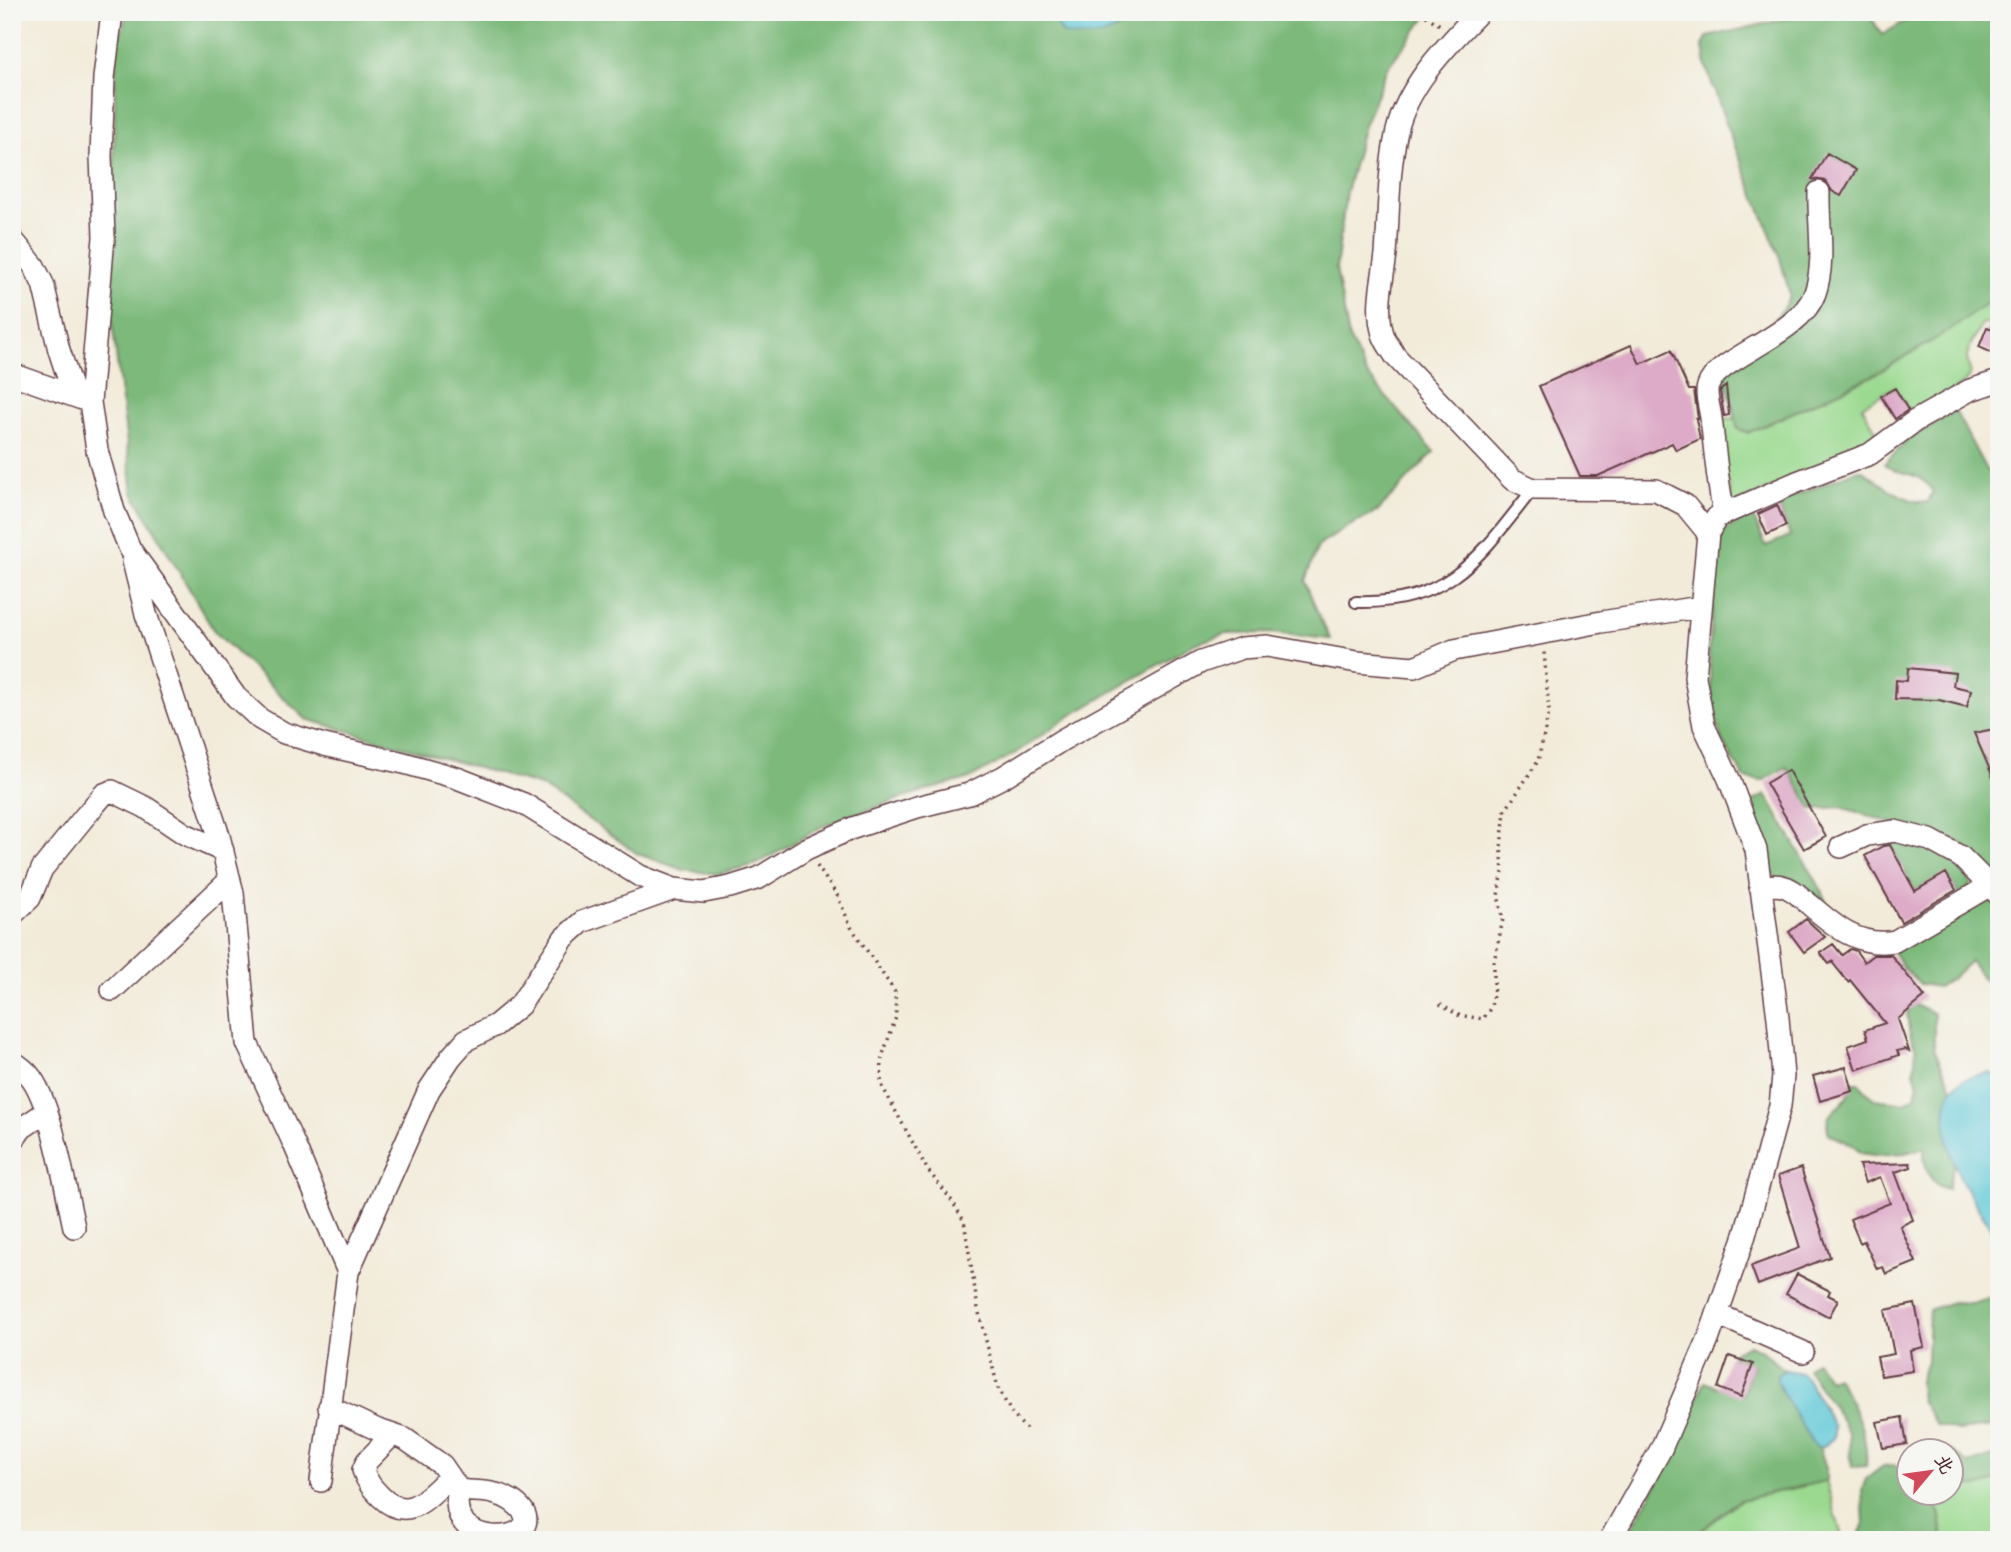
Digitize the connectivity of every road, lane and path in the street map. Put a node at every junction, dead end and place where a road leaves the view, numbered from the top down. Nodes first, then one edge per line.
1 (112, 12) edge
2 (1420, 12) edge
3 (1479, 12) edge
4 (1456, 36) junction
5 (1819, 192) dead end
6 (12, 239) edge
7 (14, 375) edge
8 (1999, 381) edge
9 (82, 399) junction
10 (1533, 489) junction
11 (1724, 513) junction
12 (1708, 533) junction
13 (130, 549) junction
14 (1356, 603) dead end
15 (1700, 607) junction
16 (1544, 633) junction
17 (1842, 847) dead end
18 (806, 849) junction
19 (223, 851) junction
20 (230, 880) junction
21 (1760, 887) junction
22 (1995, 887) edge
23 (674, 890) junction
24 (12, 915) edge
25 (112, 990) dead end
26 (1440, 1004) dead end
27 (12, 1060) edge
28 (47, 1112) junction
29 (12, 1142) edge
30 (74, 1227) dead end
31 (348, 1272) junction
32 (1717, 1314) junction
33 (1803, 1352) dead end
34 (329, 1407) junction
35 (1026, 1429) dead end
36 (392, 1435) junction
37 (321, 1480) dead end
38 (1610, 1540) edge

1 - 9 street
2 - 4 path
3 - 4 street
4 - 10 street
5 - 11 street
6 - 9 street
7 - 9 street
8 - 11 street
9 - 13 street
10 - 12 street
10 - 14 lane
11 - 12 street
12 - 15 street
13 - 19 street
13 - 23 street
15 - 16 street
15 - 21 street
16 - 18 street
16 - 26 path
17 - 22 street
18 - 23 street
18 - 35 path
19 - 20 street
19 - 24 street
20 - 25 street
20 - 31 street
21 - 22 street
21 - 32 street
23 - 31 street
27 - 28 street
28 - 29 street
28 - 30 street
31 - 34 street
32 - 33 street
32 - 38 street
34 - 36 street
34 - 37 street
36 - 36 street

